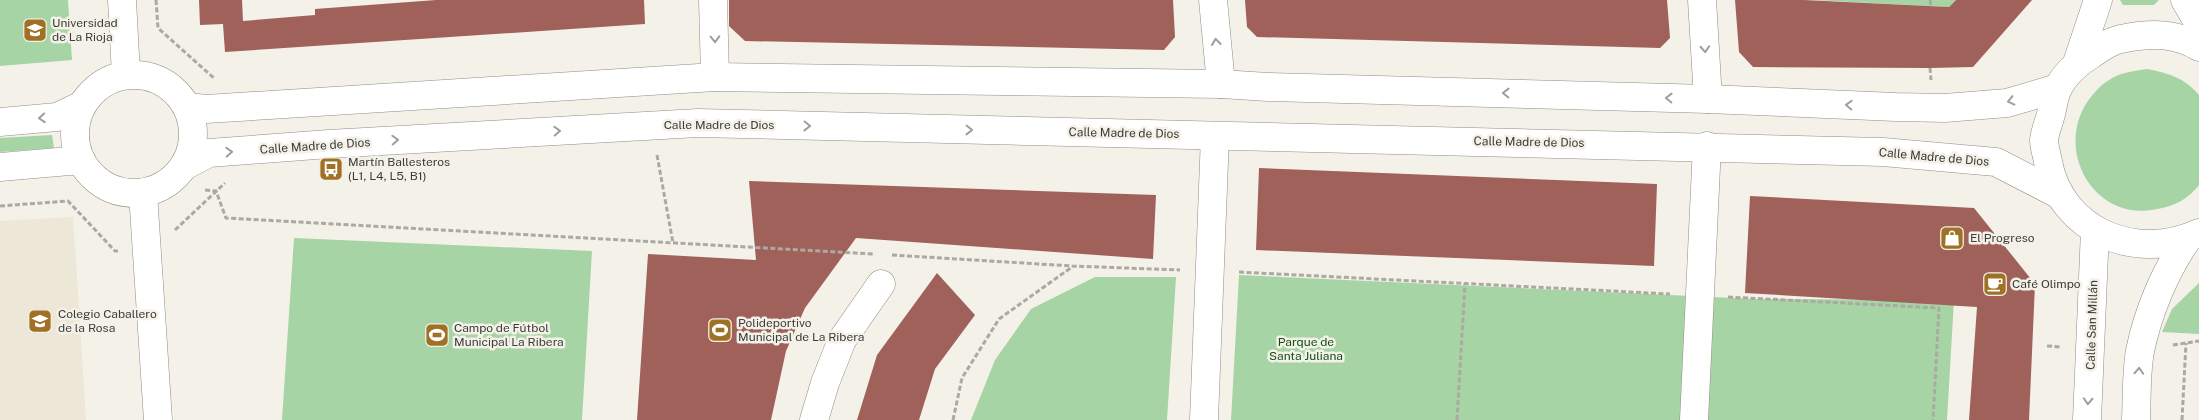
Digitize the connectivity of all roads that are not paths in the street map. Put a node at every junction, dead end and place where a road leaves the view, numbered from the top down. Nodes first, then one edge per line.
1 (122, 0) edge
2 (713, 0) edge
3 (1213, 0) edge
4 (1702, 0) edge
5 (2098, 0) edge
6 (2185, 0) edge
7 (2199, 24) edge
8 (2199, 47) edge
9 (2077, 63) junction
10 (126, 75) junction
11 (715, 77) junction
12 (1221, 84) junction
13 (2058, 88) junction
14 (1708, 98) junction
15 (82, 105) junction
16 (187, 107) junction
17 (0, 122) edge
18 (1215, 136) junction
19 (1707, 146) junction
20 (81, 160) junction
21 (184, 166) junction
22 (0, 167) edge
23 (154, 189) junction
24 (2060, 195) junction
25 (2095, 230) junction
26 (2194, 235) edge
27 (881, 284) dead end
28 (158, 420) edge
29 (814, 420) edge
30 (1204, 420) edge
31 (1694, 420) edge
32 (2087, 420) edge
33 (2136, 420) edge

1 - 10 main road
2 -> 11 main road
12 -> 3 main road
4 -> 14 main road
5 - 9 main road
6 - 7 main road
8 - 9 main road
9 - 13 main road
10 - 15 main road
10 - 16 main road
11 - 12 main road
11 - 16 main road
14 -> 12 main road
13 -> 14 main road
13 - 24 main road
15 -> 17 main road
15 - 20 main road
16 - 21 main road
18 - 19 main road, Calle Madre de Dios
21 -> 18 main road, Calle Madre de Dios
18 - 30 main road
19 - 24 main road, Calle Madre de Dios
19 - 31 main road
20 - 22 main road
20 - 23 main road
21 - 23 main road
23 - 28 main road
24 - 25 main road
25 - 26 main road
25 -> 32 main road, Calle San Millán
33 -> 26 main road
27 - 29 main road

